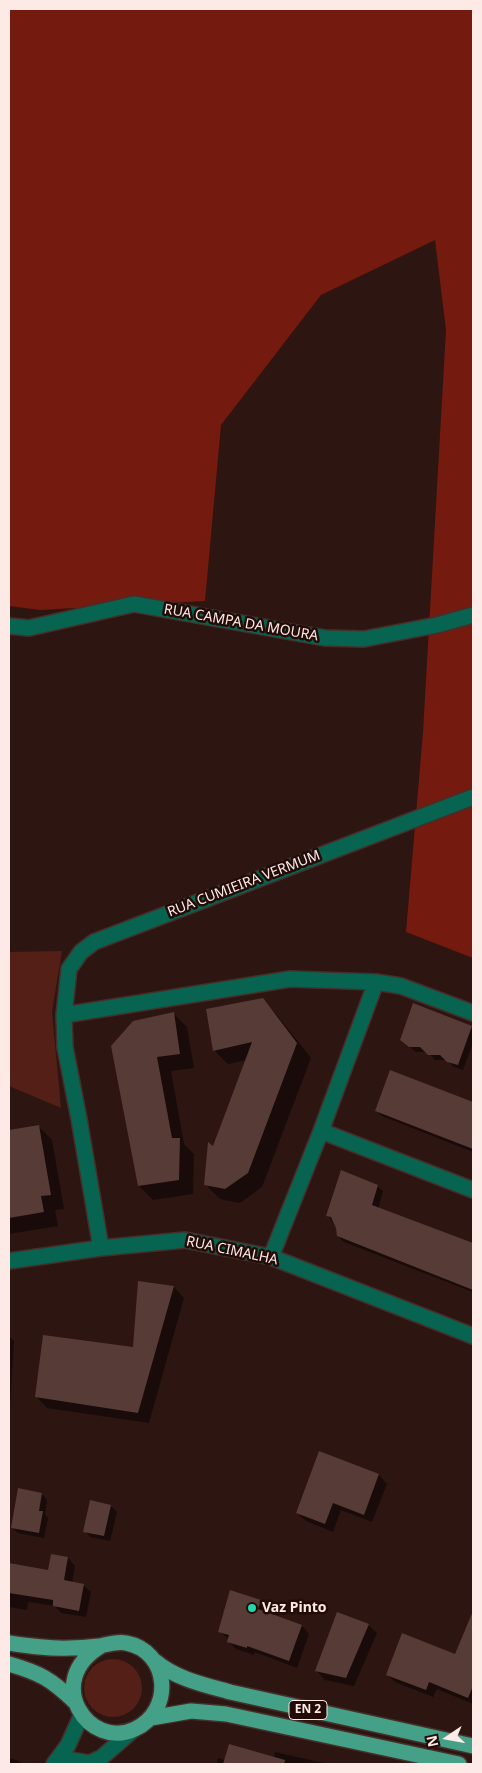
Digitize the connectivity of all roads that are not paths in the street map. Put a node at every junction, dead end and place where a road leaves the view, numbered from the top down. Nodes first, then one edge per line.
1 (473, 615) edge
2 (9, 626) edge
3 (473, 797) edge
4 (376, 982) junction
5 (473, 1013) edge
6 (64, 1015) junction
7 (321, 1131) junction
8 (473, 1190) edge
9 (101, 1248) junction
10 (271, 1257) junction
11 (9, 1260) edge
12 (473, 1336) edge
13 (9, 1643) edge
14 (101, 1646) junction
15 (149, 1656) junction
16 (9, 1664) edge
17 (78, 1708) junction
18 (151, 1718) junction
19 (132, 1730) junction
20 (473, 1746) edge
21 (54, 1764) edge
22 (459, 1764) edge

1 - 2 street, RUA CAMPA DA MOURA
3 - 6 street, RUA CUMIEIRA VERMUM
4 - 5 street
4 - 6 street
4 - 7 street
6 - 9 street, RUA CUMIEIRA VERMUM
7 - 8 street
7 - 10 street
9 - 10 street, RUA CIMALHA
9 - 11 street, RUA CIMALHA
10 - 12 street, RUA CIMALHA
13 - 14 main road, EN 2
14 - 15 main road, EN 2
14 - 17 main road
15 - 18 main road, EN 2
15 - 20 main road, EN 2
16 - 17 main road, EN 2
17 - 19 main road, EN 2
17 - 21 street
18 - 19 main road, EN 2
18 - 22 main road, EN 2
19 - 21 street

